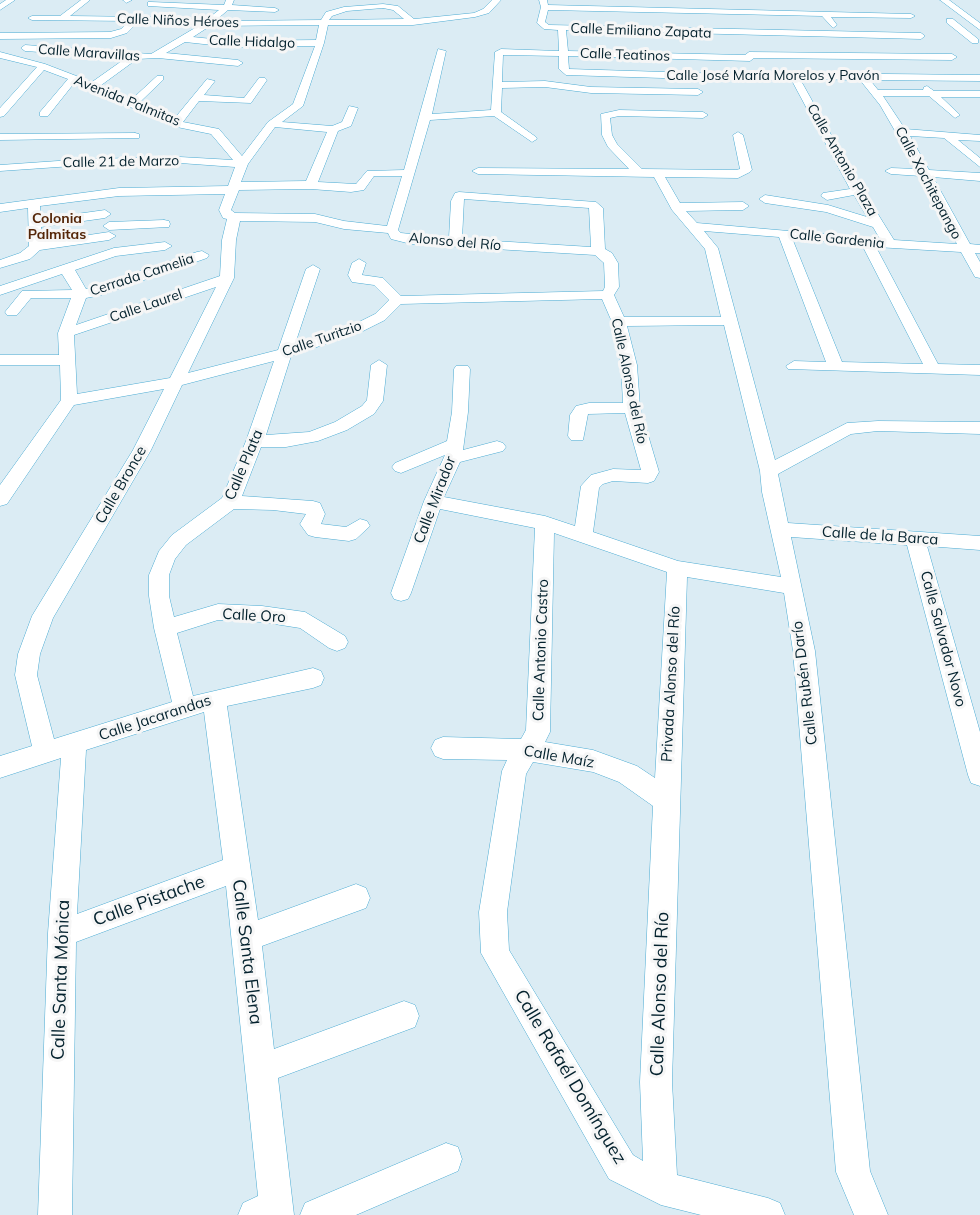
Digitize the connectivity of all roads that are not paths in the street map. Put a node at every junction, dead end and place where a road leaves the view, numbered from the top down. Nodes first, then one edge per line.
1 (11, 0) edge
2 (86, 0) edge
3 (496, 0) edge
4 (633, 0) edge
5 (944, 0) edge
6 (544, 3) edge
7 (151, 4) dead end
8 (228, 4) edge
9 (605, 4) edge
10 (50, 6) dead end
11 (0, 8) edge
12 (730, 13) junction
13 (774, 14) junction
14 (824, 14) junction
15 (911, 16) dead end
16 (980, 16) edge
17 (967, 17) junction
18 (32, 18) junction
19 (63, 18) junction
20 (137, 19) junction
21 (950, 21) dead end
22 (413, 22) junction
23 (208, 23) junction
24 (272, 23) junction
25 (324, 24) junction
26 (980, 27) edge
27 (561, 28) junction
28 (841, 35) junction
29 (4, 36) edge
30 (38, 36) junction
31 (921, 36) dead end
32 (742, 38) junction
33 (185, 39) junction
34 (688, 42) dead end
35 (978, 43) edge
36 (320, 44) junction
37 (26, 48) junction
38 (441, 51) dead end
39 (564, 53) junction
40 (0, 55) edge
41 (135, 56) junction
42 (155, 56) junction
43 (859, 56) junction
44 (750, 57) junction
45 (951, 57) dead end
46 (13, 58) junction
47 (238, 63) dead end
48 (42, 66) junction
49 (0, 70) edge
50 (865, 73) junction
51 (691, 76) junction
52 (794, 76) junction
53 (915, 77) junction
54 (160, 78) dead end
55 (760, 78) junction
56 (980, 78) edge
57 (73, 80) junction
58 (262, 80) dead end
59 (210, 81) dead end
60 (497, 85) junction
61 (93, 86) junction
62 (698, 92) junction
63 (876, 93) junction
64 (932, 94) junction
65 (980, 94) edge
66 (198, 98) junction
67 (0, 101) edge
68 (13, 101) junction
69 (132, 104) junction
70 (353, 108) dead end
71 (496, 113) junction
72 (0, 114) edge
73 (44, 114) dead end
74 (955, 115) dead end
75 (426, 117) junction
76 (176, 124) junction
77 (272, 124) junction
78 (333, 129) junction
79 (902, 132) junction
80 (738, 135) dead end
81 (0, 136) edge
82 (135, 136) dead end
83 (948, 136) junction
84 (980, 138) edge
85 (532, 139) dead end
86 (242, 164) junction
87 (980, 164) edge
88 (0, 168) edge
89 (478, 171) dead end
90 (891, 171) dead end
91 (922, 172) junction
92 (409, 173) junction
93 (648, 173) junction
94 (980, 177) edge
95 (311, 184) junction
96 (233, 188) junction
97 (571, 188) junction
98 (858, 191) junction
99 (119, 192) junction
100 (827, 196) dead end
101 (765, 199) dead end
102 (34, 203) junction
103 (743, 206) dead end
104 (676, 207) junction
105 (0, 208) edge
106 (234, 217) junction
107 (801, 218) dead end
108 (36, 224) junction
109 (165, 224) dead end
110 (879, 225) junction
111 (108, 226) junction
112 (695, 227) junction
113 (392, 230) junction
114 (784, 233) junction
115 (851, 240) junction
116 (455, 243) junction
117 (868, 243) junction
118 (891, 244) junction
119 (165, 246) dead end
120 (964, 248) junction
121 (34, 249) junction
122 (980, 249) edge
123 (598, 251) junction
124 (114, 252) junction
125 (202, 255) dead end
126 (359, 263) dead end
127 (0, 264) edge
128 (63, 269) junction
129 (313, 269) dead end
130 (980, 274) edge
131 (227, 278) junction
132 (0, 291) edge
133 (81, 294) junction
134 (607, 295) junction
135 (397, 300) junction
136 (12, 312) dead end
137 (729, 321) junction
138 (619, 322) junction
139 (66, 333) junction
140 (285, 353) junction
141 (0, 360) edge
142 (67, 360) junction
143 (379, 365) dead end
144 (794, 366) dead end
145 (836, 367) junction
146 (462, 369) dead end
147 (933, 369) junction
148 (980, 370) edge
149 (174, 382) junction
150 (69, 401) junction
151 (632, 408) junction
152 (980, 428) edge
153 (577, 436) dead end
154 (255, 441) junction
155 (497, 447) dead end
156 (454, 451) junction
157 (401, 467) dead end
158 (769, 471) junction
159 (0, 499) edge
160 (433, 501) junction
161 (230, 502) junction
162 (545, 524) junction
163 (360, 526) dead end
164 (780, 529) junction
165 (583, 537) junction
166 (915, 538) junction
167 (980, 543) edge
168 (677, 568) junction
169 (793, 587) junction
170 (401, 593) dead end
171 (165, 628) junction
172 (337, 642) dead end
173 (313, 678) dead end
174 (214, 699) junction
175 (185, 708) junction
176 (74, 744) junction
177 (443, 748) dead end
178 (526, 750) junction
179 (46, 753) junction
180 (0, 767) edge
181 (980, 776) edge
182 (666, 800) junction
183 (236, 869) junction
184 (356, 898) dead end
185 (493, 912) joint
186 (62, 933) junction
187 (247, 938) junction
188 (404, 1016) dead end
189 (261, 1069) junction
190 (446, 1159) dead end
191 (661, 1188) junction
192 (270, 1212) edge
193 (55, 1215) edge
194 (317, 1215) edge
195 (768, 1215) edge
196 (871, 1215) edge

1 - 11 street
2 - 19 street
3 - 22 street, Calle Niños Héroes
4 - 13 street
5 - 17 street
6 - 9 street
6 - 27 street, Calle Emiliano Zapata
7 - 8 street
8 - 23 street
8 - 24 street
9 - 12 street
10 - 18 street
12 - 13 street
12 - 32 street
13 - 14 street
14 - 15 street
14 - 28 street
16 - 17 street
17 - 26 street
18 - 19 street, Calle Niños Héroes
18 - 29 street
19 - 20 street, Calle Niños Héroes
20 - 23 street, Calle Niños Héroes
20 - 30 street
21 - 35 street
22 - 25 street, Calle Niños Héroes
22 - 25 street
23 - 24 street, Calle Niños Héroes
23 - 33 street
24 - 25 street, Calle Niños Héroes
25 - 36 street
27 - 32 street, Calle Emiliano Zapata
27 - 39 street
28 - 31 street
28 - 32 street
29 - 30 street
30 - 37 street
32 - 34 street
32 - 44 street
33 - 36 street, Calle Hidalgo
33 - 42 street
36 - 77 street
37 - 41 street, Calle Maravillas
37 - 46 street
38 - 75 street, Alonso del Río
39 - 44 street, Calle Teatinos
39 - 51 street, Calle José María Morelos y Pavón
39 - 60 street, Calle Teatinos
40 - 46 street, Avenida Palmitas
41 - 42 street, Calle Maravillas
41 - 61 street
42 - 47 street, Calle Maravillas
43 - 44 street, Calle Teatinos
43 - 45 street, Calle Teatinos
43 - 50 street, Calle Xochitepango
44 - 55 street
46 - 48 street, Avenida Palmitas
46 - 49 street
48 - 57 street, Avenida Palmitas
48 - 68 street
50 - 52 street, Calle José María Morelos y Pavón
50 - 53 street, Calle José María Morelos y Pavón
50 - 63 street, Calle Xochitepango
51 - 55 street, Calle José María Morelos y Pavón
51 - 62 street
52 - 55 street, Calle José María Morelos y Pavón
52 - 98 street, Calle Antonio Plaza
53 - 56 street, Calle José María Morelos y Pavón
53 - 64 street
54 - 69 street
57 - 61 street, Avenida Palmitas
57 - 73 street
58 - 66 street
59 - 66 street
60 - 62 street
60 - 71 street
61 - 69 street, Avenida Palmitas
62 - 93 street, Calle Rubén Darío
63 - 64 street
63 - 79 street, Calle Xochitepango
64 - 65 street
64 - 74 street
66 - 76 street
67 - 68 street
68 - 72 street
69 - 76 street, Avenida Palmitas
70 - 78 street
71 - 75 street
71 - 85 street
75 - 92 street, Alonso del Río
76 - 86 street, Avenida Palmitas
77 - 78 street
77 - 86 street
78 - 95 street
79 - 83 street
79 - 91 street, Calle Xochitepango
80 - 93 street
81 - 82 street
83 - 84 street
83 - 87 street
86 - 88 street, Calle 21 de Marzo
86 - 96 street
89 - 97 street
90 - 91 street
91 - 94 street
91 - 120 street, Calle Xochitepango
92 - 95 street
92 - 113 street, Alonso del Río
93 - 97 street
93 - 104 street, Calle Rubén Darío
95 - 96 street
96 - 99 street
96 - 106 street, Calle Bronce
97 - 116 street
97 - 123 street
98 - 100 street
98 - 110 street, Calle Antonio Plaza
99 - 102 street
99 - 111 street
101 - 110 street
102 - 105 street
102 - 108 street
103 - 104 street
104 - 112 street, Calle Rubén Darío
106 - 113 street
106 - 131 street, Calle Bronce
107 - 115 street
108 - 111 street
108 - 121 street
109 - 111 street
110 - 118 street, Calle Antonio Plaza
111 - 121 street
111 - 124 street
112 - 114 street, Calle Gardenia
112 - 137 street, Calle Rubén Darío
113 - 116 street, Alonso del Río
114 - 115 street, Calle Gardenia
114 - 145 street
115 - 117 street, Calle Gardenia
116 - 123 street, Alonso del Río
117 - 118 street, Calle Gardenia
117 - 147 street
118 - 120 street, Calle Gardenia
119 - 124 street
120 - 122 street, Calle Gardenia
120 - 130 street, Calle Xochitepango
121 - 127 street
123 - 134 street
124 - 128 street
125 - 133 street, Cerrada Camelia
126 - 135 street
128 - 132 street
128 - 133 street
129 - 140 street, Calle Plata
131 - 139 street, Calle Laurel
131 - 149 street, Calle Bronce
133 - 136 street, Cerrada Camelia
133 - 139 street
134 - 135 street
134 - 138 street, Calle Alonso del Río
135 - 140 street, Calle Turitzio
137 - 138 street
137 - 158 street, Calle Rubén Darío
138 - 151 street, Calle Alonso del Río
139 - 142 street
140 - 149 street, Calle Turitzio
140 - 154 street, Calle Plata
141 - 142 street
142 - 150 street
143 - 154 street
144 - 145 street
145 - 147 street
146 - 156 street, Calle Mirador
147 - 148 street
149 - 150 street, Calle Turitzio
149 - 179 street, Calle Bronce
150 - 159 street
151 - 153 street
151 - 165 street, Calle Alonso del Río
152 - 158 street
154 - 161 street, Calle Plata
155 - 156 street
156 - 157 street
156 - 160 street, Calle Mirador
158 - 164 street, Calle Rubén Darío
160 - 162 street
160 - 170 street, Calle Mirador
161 - 163 street
161 - 171 street, Calle Plata
162 - 165 street
162 - 178 street, Calle Antonio Castro
164 - 166 street, Calle de la Barca
164 - 169 street, Calle Rubén Darío
165 - 168 street
166 - 167 street, Calle de la Barca
166 - 181 street, Calle Salvador Novo
168 - 169 street
168 - 182 street, Privada Alonso del Río
169 - 196 street, Calle Rubén Darío
171 - 172 street, Calle Oro
171 - 175 street, Calle Plata
173 - 174 street, Calle Jacarandas
174 - 175 street, Calle Jacarandas
174 - 183 street, Calle Santa Elena
175 - 176 street, Calle Jacarandas
176 - 179 street, Calle Jacarandas
176 - 186 street, Calle Santa Mónica
177 - 178 street, Calle Maíz
178 - 182 street, Calle Maíz
178 - 185 street, Calle Antonio Castro
179 - 180 street, Calle Jacarandas
182 - 191 street, Calle Alonso del Río
183 - 186 street, Calle Pistache
183 - 187 street, Calle Santa Elena
184 - 187 street
185 - 191 street, Calle Rafaél Domínguez
186 - 193 street, Calle Santa Mónica
187 - 189 street, Calle Santa Elena
188 - 189 street
189 - 192 street, Calle Santa Elena
190 - 194 street
191 - 195 street, Calle Rafaél Domínguez

